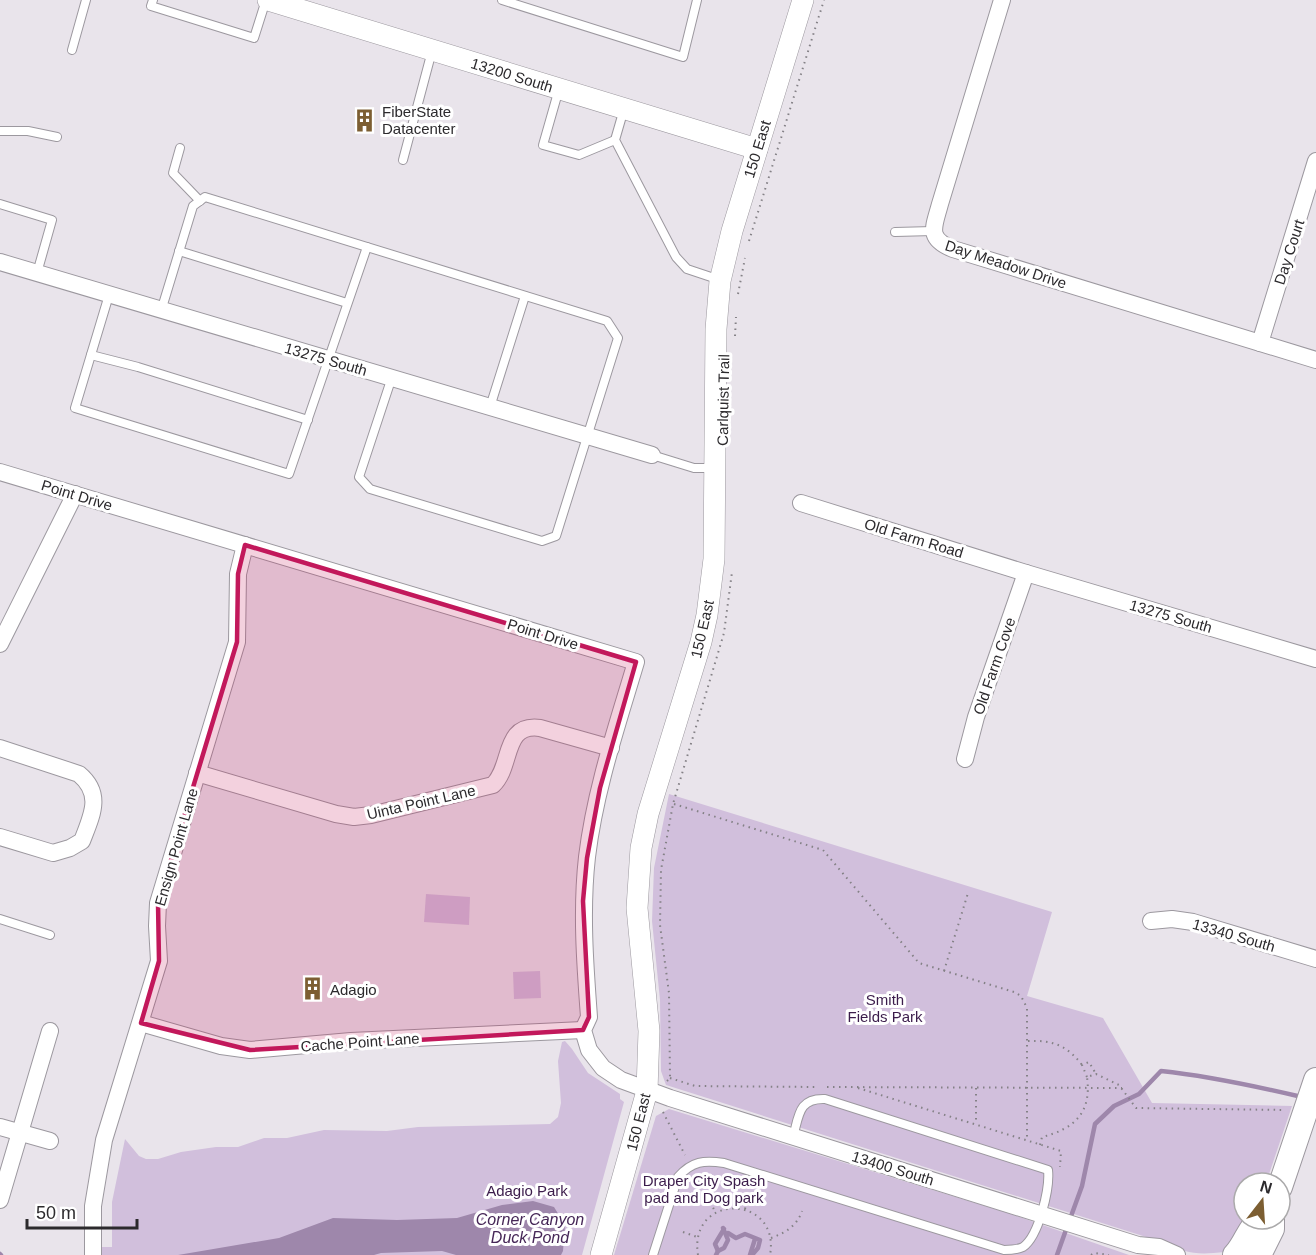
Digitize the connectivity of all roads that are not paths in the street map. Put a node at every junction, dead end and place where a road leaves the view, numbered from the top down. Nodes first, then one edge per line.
1 (86, 0) edge
2 (153, 0) edge
3 (267, 0) edge
4 (502, 0) edge
5 (697, 0) edge
6 (802, 0) edge
7 (1002, 0) edge
8 (72, 50) dead end
9 (432, 50) junction
10 (560, 89) junction
11 (624, 109) junction
12 (0, 131) edge
13 (57, 137) dead end
14 (615, 140) junction
15 (180, 148) dead end
16 (757, 149) junction
17 (403, 160) dead end
18 (1316, 161) edge
19 (200, 201) junction
20 (0, 204) edge
21 (933, 231) junction
22 (895, 232) dead end
23 (367, 247) junction
24 (179, 251) junction
25 (0, 262) edge
26 (37, 273) junction
27 (720, 281) junction
28 (109, 295) junction
29 (525, 296) junction
30 (347, 303) junction
31 (161, 311) junction
32 (1260, 344) junction
33 (91, 355) junction
34 (1316, 360) edge
35 (328, 361) junction
36 (392, 377) junction
37 (490, 407) junction
38 (308, 420) junction
39 (587, 436) junction
40 (652, 455) joint
41 (715, 468) junction
42 (0, 472) edge
43 (75, 494) junction
44 (801, 503) dead end
45 (245, 545) junction
46 (1026, 573) junction
47 (0, 644) edge
48 (1316, 659) edge
49 (0, 748) edge
50 (611, 748) junction
51 (964, 759) dead end
52 (198, 773) junction
53 (0, 837) edge
54 (0, 919) edge
55 (1151, 921) dead end
56 (50, 935) dead end
57 (1316, 959) edge
58 (141, 1023) junction
59 (50, 1030) dead end
60 (583, 1030) junction
61 (1315, 1082) edge
62 (647, 1091) junction
63 (0, 1127) edge
64 (19, 1132) junction
65 (793, 1137) junction
66 (50, 1141) dead end
67 (1284, 1171) edge
68 (0, 1200) edge
69 (1041, 1213) junction
70 (1251, 1231) edge
71 (1271, 1231) edge
72 (1142, 1250) edge
73 (93, 1255) edge
74 (601, 1255) edge
75 (653, 1255) edge
76 (1177, 1255) edge
77 (1235, 1255) edge
78 (1259, 1255) edge

1 - 8 lane
2 - 3 lane
3 - 9 street, 13200 South
4 - 5 lane
6 - 16 street, 150 East
7 - 21 street, Day Meadow Drive
9 - 10 street, 13200 South
9 - 17 lane
10 - 11 street, 13200 South
10 - 14 lane
11 - 14 lane
11 - 16 street, 13200 South
12 - 13 lane
14 - 27 lane
15 - 19 lane
16 - 27 street, 150 East
18 - 32 street, Day Court
19 - 23 lane
19 - 24 lane
20 - 26 lane
21 - 22 lane
21 - 32 street, Day Meadow Drive
23 - 29 lane
23 - 30 lane
24 - 30 lane
24 - 31 lane
25 - 26 street, 13275 South
26 - 28 street, 13275 South
27 - 41 street, 150 East
28 - 31 street, 13275 South
28 - 33 lane
29 - 37 lane
29 - 39 lane
30 - 35 lane
31 - 35 street, 13275 South
32 - 34 street, Day Meadow Drive
33 - 38 lane
33 - 38 lane
35 - 36 street, 13275 South
35 - 38 lane
36 - 37 street, 13275 South
36 - 39 lane
37 - 39 street, 13275 South
39 - 40 street, 13275 South
40 - 41 lane
41 - 62 street, 150 East
42 - 43 street, Point Drive
43 - 45 street, Point Drive
43 - 47 street
44 - 46 street, Old Farm Road
45 - 50 street, Point Drive
45 - 52 street, Ensign Point Lane
46 - 48 street, 13275 South
46 - 51 street, Old Farm Cove
49 - 53 street
50 - 52 street, Uinta Point Lane
50 - 60 street, Point Drive
52 - 58 street, Ensign Point Lane
54 - 56 lane
55 - 57 street, 13340 South
58 - 60 street, Cache Point Lane
58 - 73 street, Ensign Point Lane
59 - 64 street
60 - 62 street
61 - 67 main road
62 - 65 street, 13400 South
62 - 74 street, 150 East
63 - 64 street
64 - 66 street
64 - 68 street
65 - 69 street, 13400 South
65 - 69 lane
69 - 72 street, 13400 South
69 - 75 lane
70 - 77 main road
71 - 78 main road
72 - 76 street, 13400 South

